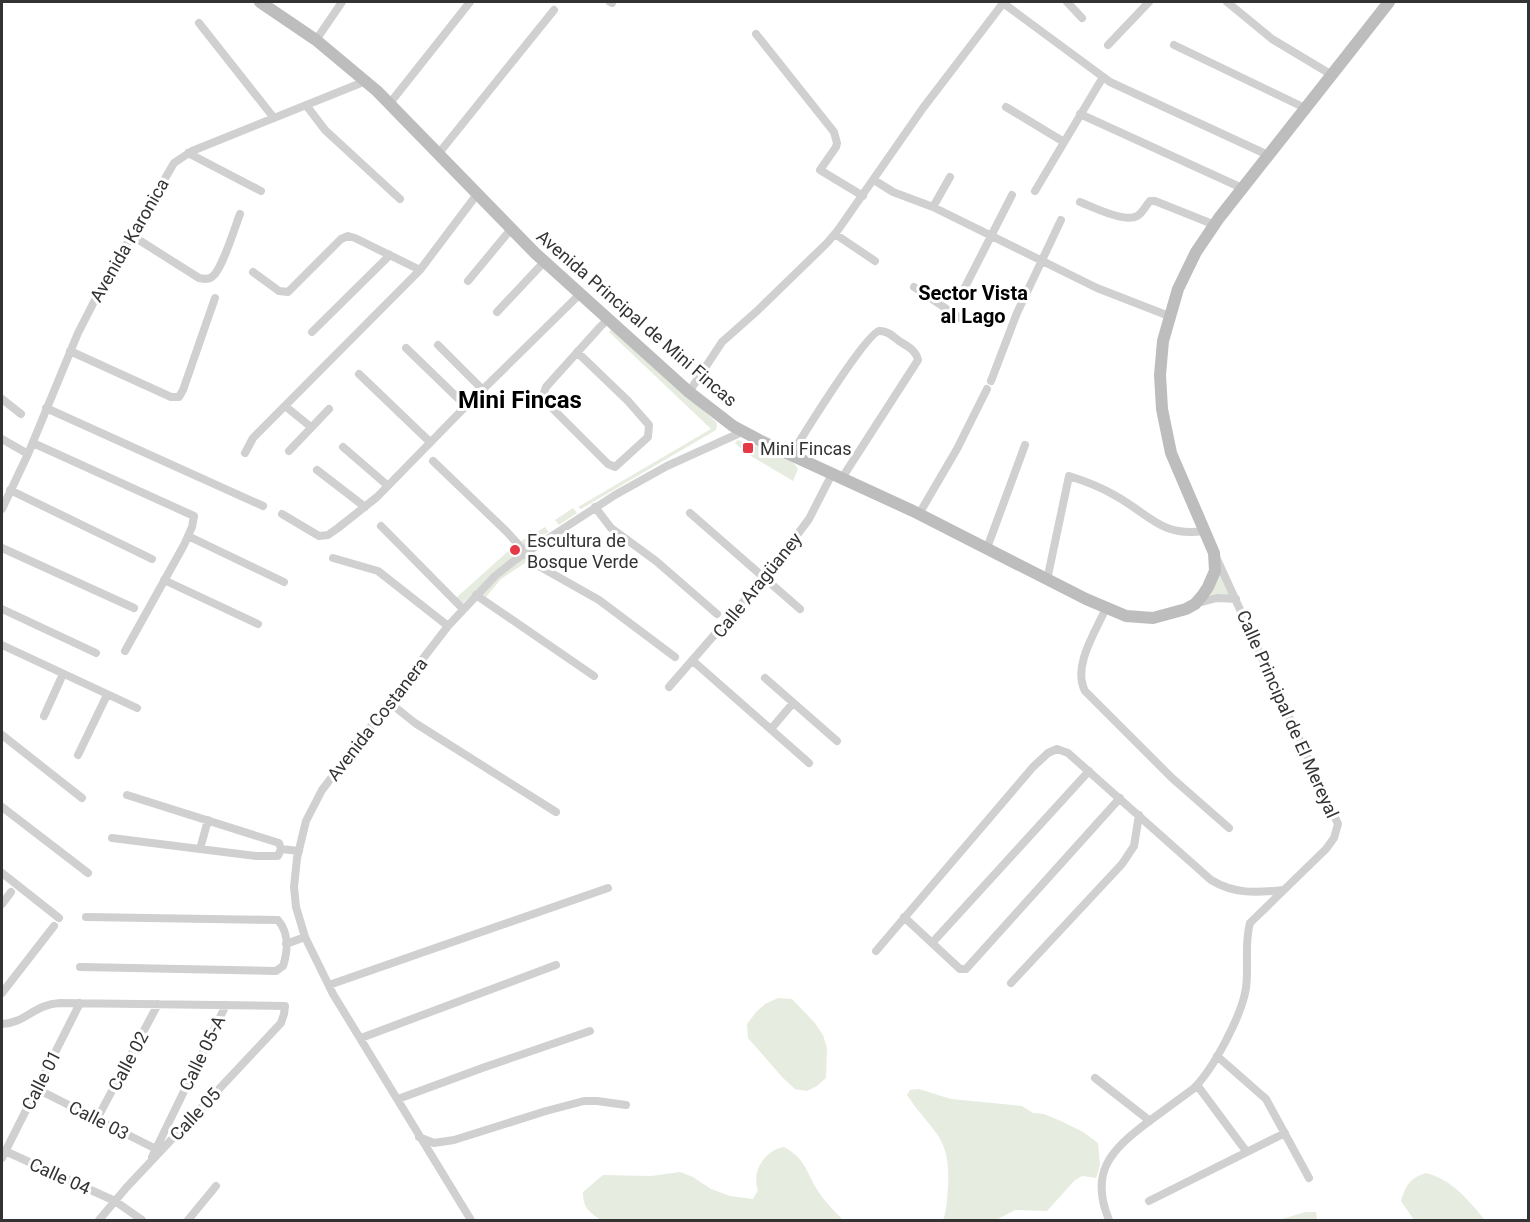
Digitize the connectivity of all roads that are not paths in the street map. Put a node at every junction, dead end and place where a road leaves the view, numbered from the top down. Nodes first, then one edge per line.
1 (260, 2) edge
2 (342, 2) edge
3 (470, 2) edge
4 (1004, 2) edge
5 (1067, 2) edge
6 (1149, 2) edge
7 (1389, 2) edge
8 (1231, 3) edge
9 (554, 10) dead end
10 (1082, 18) dead end
11 (199, 23) dead end
12 (756, 34) dead end
13 (316, 40) junction
14 (1108, 45) dead end
15 (1174, 45) dead end
16 (1332, 75) junction
17 (1103, 77) junction
18 (366, 81) junction
19 (390, 103) junction
20 (306, 105) junction
21 (1006, 107) dead end
22 (1305, 108) junction
23 (1080, 114) junction
24 (274, 118) junction
25 (1064, 142) junction
26 (188, 153) junction
27 (439, 153) junction
28 (1268, 156) junction
29 (950, 177) dead end
30 (874, 180) junction
31 (1242, 188) junction
32 (261, 191) dead end
33 (1035, 191) dead end
34 (478, 193) junction
35 (1012, 195) dead end
36 (863, 196) junction
37 (400, 199) dead end
38 (1080, 202) dead end
39 (933, 207) junction
40 (240, 214) dead end
41 (1061, 220) dead end
42 (1215, 225) junction
43 (511, 229) junction
44 (835, 234) junction
45 (131, 235) junction
46 (991, 236) junction
47 (390, 255) junction
48 (875, 261) dead end
49 (1041, 261) junction
50 (544, 262) junction
51 (420, 270) junction
52 (253, 272) dead end
53 (468, 281) dead end
54 (914, 286) dead end
55 (963, 291) dead end
56 (580, 294) junction
57 (215, 298) dead end
58 (497, 312) dead end
59 (1169, 316) junction
60 (608, 319) junction
61 (966, 322) dead end
62 (312, 332) dead end
63 (438, 345) dead end
64 (406, 348) dead end
65 (70, 351) junction
66 (578, 352) junction
67 (359, 374) dead end
68 (482, 389) junction
69 (689, 392) junction
70 (2, 399) edge
71 (285, 406) junction
72 (466, 406) junction
73 (46, 408) junction
74 (329, 409) dead end
75 (21, 414) dead end
76 (311, 427) junction
77 (742, 432) junction
78 (2, 439) edge
79 (430, 442) junction
80 (33, 443) junction
81 (1025, 445) dead end
82 (343, 447) dead end
83 (289, 451) dead end
84 (245, 453) dead end
85 (28, 454) junction
86 (791, 455) junction
87 (434, 461) dead end
88 (317, 470) dead end
89 (837, 476) junction
90 (387, 485) junction
91 (10, 490) junction
92 (263, 506) dead end
93 (365, 507) junction
94 (595, 507) junction
95 (2, 509) edge
96 (690, 513) dead end
97 (282, 514) dead end
98 (919, 514) junction
99 (381, 526) dead end
100 (1204, 531) junction
101 (188, 536) junction
102 (2, 548) edge
103 (987, 548) junction
104 (526, 553) junction
105 (1214, 553) junction
106 (333, 558) dead end
107 (152, 559) dead end
108 (765, 577) junction
109 (164, 580) junction
110 (1047, 580) junction
111 (284, 582) dead end
112 (476, 595) junction
113 (1236, 599) junction
114 (1195, 604) junction
115 (135, 608) dead end
116 (1106, 608) junction
117 (2, 609) edge
118 (463, 609) junction
119 (800, 609) dead end
120 (717, 614) dead end
121 (258, 624) dead end
122 (448, 626) junction
123 (2, 645) edge
124 (125, 651) dead end
125 (96, 653) dead end
126 (675, 657) dead end
127 (693, 661) junction
128 (63, 674) junction
129 (594, 676) dead end
130 (765, 678) dead end
131 (669, 687) dead end
132 (107, 695) junction
133 (390, 703) junction
134 (793, 703) junction
135 (137, 708) dead end
136 (44, 716) dead end
137 (771, 729) junction
138 (2, 735) edge
139 (837, 741) dead end
140 (78, 754) dead end
141 (809, 763) dead end
142 (1089, 771) junction
143 (127, 795) dead end
144 (82, 798) dead end
145 (1120, 798) junction
146 (2, 807) edge
147 (556, 812) dead end
148 (1139, 815) junction
149 (208, 820) junction
150 (1229, 828) dead end
151 (112, 838) dead end
152 (200, 849) junction
153 (280, 849) junction
154 (299, 851) junction
155 (2, 873) edge
156 (88, 873) dead end
157 (608, 888) dead end
158 (1283, 890) junction
159 (11, 892) dead end
160 (2, 904) edge
161 (86, 917) dead end
162 (904, 917) junction
163 (305, 937) junction
164 (932, 943) junction
165 (286, 944) junction
166 (876, 951) dead end
167 (556, 965) dead end
168 (80, 967) dead end
169 (1011, 983) dead end
170 (329, 985) junction
171 (2, 993) edge
172 (80, 1003) junction
173 (158, 1004) junction
174 (226, 1005) junction
175 (2, 1024) edge
176 (591, 1031) dead end
177 (361, 1038) junction
178 (1217, 1056) junction
179 (1095, 1078) dead end
180 (1197, 1085) junction
181 (37, 1089) junction
182 (398, 1099) junction
183 (626, 1106) dead end
184 (97, 1119) junction
185 (1150, 1121) junction
186 (1285, 1132) junction
187 (419, 1137) junction
188 (158, 1150) junction
189 (1246, 1151) junction
190 (3, 1154) edge
191 (1309, 1178) dead end
192 (216, 1186) dead end
193 (116, 1201) junction
194 (1149, 1201) dead end
195 (99, 1221) edge
196 (142, 1221) edge
197 (188, 1221) edge
198 (471, 1221) edge
199 (1109, 1221) edge

1 - 13 street, Avenida Principal de Mini Fincas
2 - 13 street
3 - 19 street
4 - 17 street
4 - 30 street
5 - 10 street
6 - 14 street
7 - 16 street
8 - 16 street
9 - 27 street
11 - 24 street
12 - 36 street
13 - 18 street, Avenida Principal de Mini Fincas
15 - 22 street
16 - 22 street
17 - 23 street
17 - 28 street
18 - 19 street, Avenida Principal de Mini Fincas
18 - 20 street, Avenida Karonica
19 - 27 street, Avenida Principal de Mini Fincas
20 - 24 street, Avenida Karonica
20 - 37 street
21 - 25 street
22 - 28 street
23 - 25 street
23 - 31 street
24 - 26 street, Avenida Karonica
25 - 33 street
26 - 32 street
26 - 45 street, Avenida Karonica
27 - 34 street, Avenida Principal de Mini Fincas
28 - 31 street
29 - 39 street
30 - 36 street
30 - 39 street
31 - 42 street
34 - 43 street, Avenida Principal de Mini Fincas
34 - 51 street
35 - 46 street
36 - 44 street
38 - 42 street
39 - 46 street
40 - 45 street
41 - 49 street
42 - 59 street
43 - 50 street, Avenida Principal de Mini Fincas
43 - 53 street
44 - 48 street
44 - 69 street
45 - 65 street, Avenida Karonica
46 - 49 street
46 - 55 street
47 - 51 street
47 - 52 street
47 - 62 street
49 - 59 street
49 - 98 street
50 - 56 street, Avenida Principal de Mini Fincas
50 - 58 street
51 - 71 street
54 - 61 street
56 - 60 street, Avenida Principal de Mini Fincas
56 - 68 street
57 - 65 street
59 - 100 street
60 - 66 street
60 - 69 street, Avenida Principal de Mini Fincas
63 - 68 street
64 - 72 street
65 - 73 street, Avenida Karonica
66 - 66 street
67 - 79 street
68 - 72 street
69 - 77 street, Avenida Principal de Mini Fincas
70 - 75 street
71 - 76 street
71 - 84 street
72 - 79 street
73 - 80 street, Avenida Karonica
73 - 92 street
74 - 76 street
76 - 83 street
77 - 86 street, Avenida Principal de Mini Fincas
77 - 94 street, Avenida Costanera
78 - 85 street
79 - 90 street
80 - 85 street, Avenida Karonica
80 - 101 street
81 - 103 street
82 - 90 street
85 - 91 street, Avenida Karonica
86 - 89 street, Avenida Principal de Mini Fincas
86 - 89 street, Calle Aragüaney
87 - 104 street
88 - 93 street
89 - 98 street, Avenida Principal de Mini Fincas
89 - 108 street, Calle Aragüaney
90 - 93 street
91 - 95 street, Avenida Karonica
91 - 107 street
93 - 97 street
94 - 104 street, Avenida Costanera
94 - 120 street
96 - 108 street
98 - 103 street, Avenida Principal de Mini Fincas
99 - 118 street
100 - 105 street
100 - 110 street
101 - 109 street
101 - 111 street
102 - 115 street
103 - 110 street, Avenida Principal de Mini Fincas
104 - 112 street, Avenida Costanera
104 - 126 street
105 - 113 street, Calle Principal de El Mereyal
105 - 114 street
106 - 122 street
108 - 119 street
108 - 127 street, Calle Aragüaney
109 - 121 street
109 - 124 street
110 - 116 street, Avenida Principal de Mini Fincas
112 - 118 street, Avenida Costanera
112 - 129 street
113 - 114 street
113 - 158 street, Calle Principal de El Mereyal
114 - 116 street, Avenida Principal de Mini Fincas
116 - 150 street
117 - 125 street
118 - 122 street, Avenida Costanera
122 - 133 street, Avenida Costanera
123 - 128 street
127 - 131 street, Calle Aragüaney
127 - 137 street
128 - 132 street
128 - 136 street
130 - 134 street
132 - 135 street
132 - 140 street
133 - 147 street
133 - 154 street, Avenida Costanera
134 - 137 street
134 - 139 street
137 - 141 street
138 - 144 street
142 - 145 street
142 - 162 street
142 - 164 street
143 - 149 street
145 - 148 street
145 - 164 street
146 - 156 street
148 - 158 street
148 - 169 street
149 - 152 street
149 - 153 street
151 - 152 street
152 - 153 street
153 - 154 street
154 - 163 street, Avenida Costanera
155 - 171 street
157 - 170 street
158 - 178 street, Calle Principal de El Mereyal
159 - 160 street
161 - 165 street
162 - 164 street
162 - 166 street
163 - 165 street
163 - 170 street, Avenida Costanera
165 - 168 street
167 - 177 street
170 - 177 street, Avenida Costanera
172 - 173 street
172 - 175 street
172 - 181 street, Calle 01
173 - 174 street
173 - 184 street, Calle 02
174 - 188 street, Calle 05-A
174 - 188 street, Calle 05
176 - 182 street
177 - 182 street, Avenida Costanera
178 - 180 street, Calle Principal de El Mereyal
178 - 186 street
179 - 185 street
180 - 185 street, Calle Principal de El Mereyal
180 - 189 street
181 - 184 street, Calle 03
181 - 190 street, Calle 01
182 - 187 street, Avenida Costanera
183 - 187 street
184 - 188 street, Calle 03
185 - 199 street, Calle Principal de El Mereyal
186 - 189 street
186 - 191 street
187 - 198 street, Avenida Costanera
188 - 193 street, Calle 05
189 - 194 street
190 - 193 street, Calle 04
192 - 197 street
193 - 195 street, Calle 05
193 - 196 street, Calle 04

